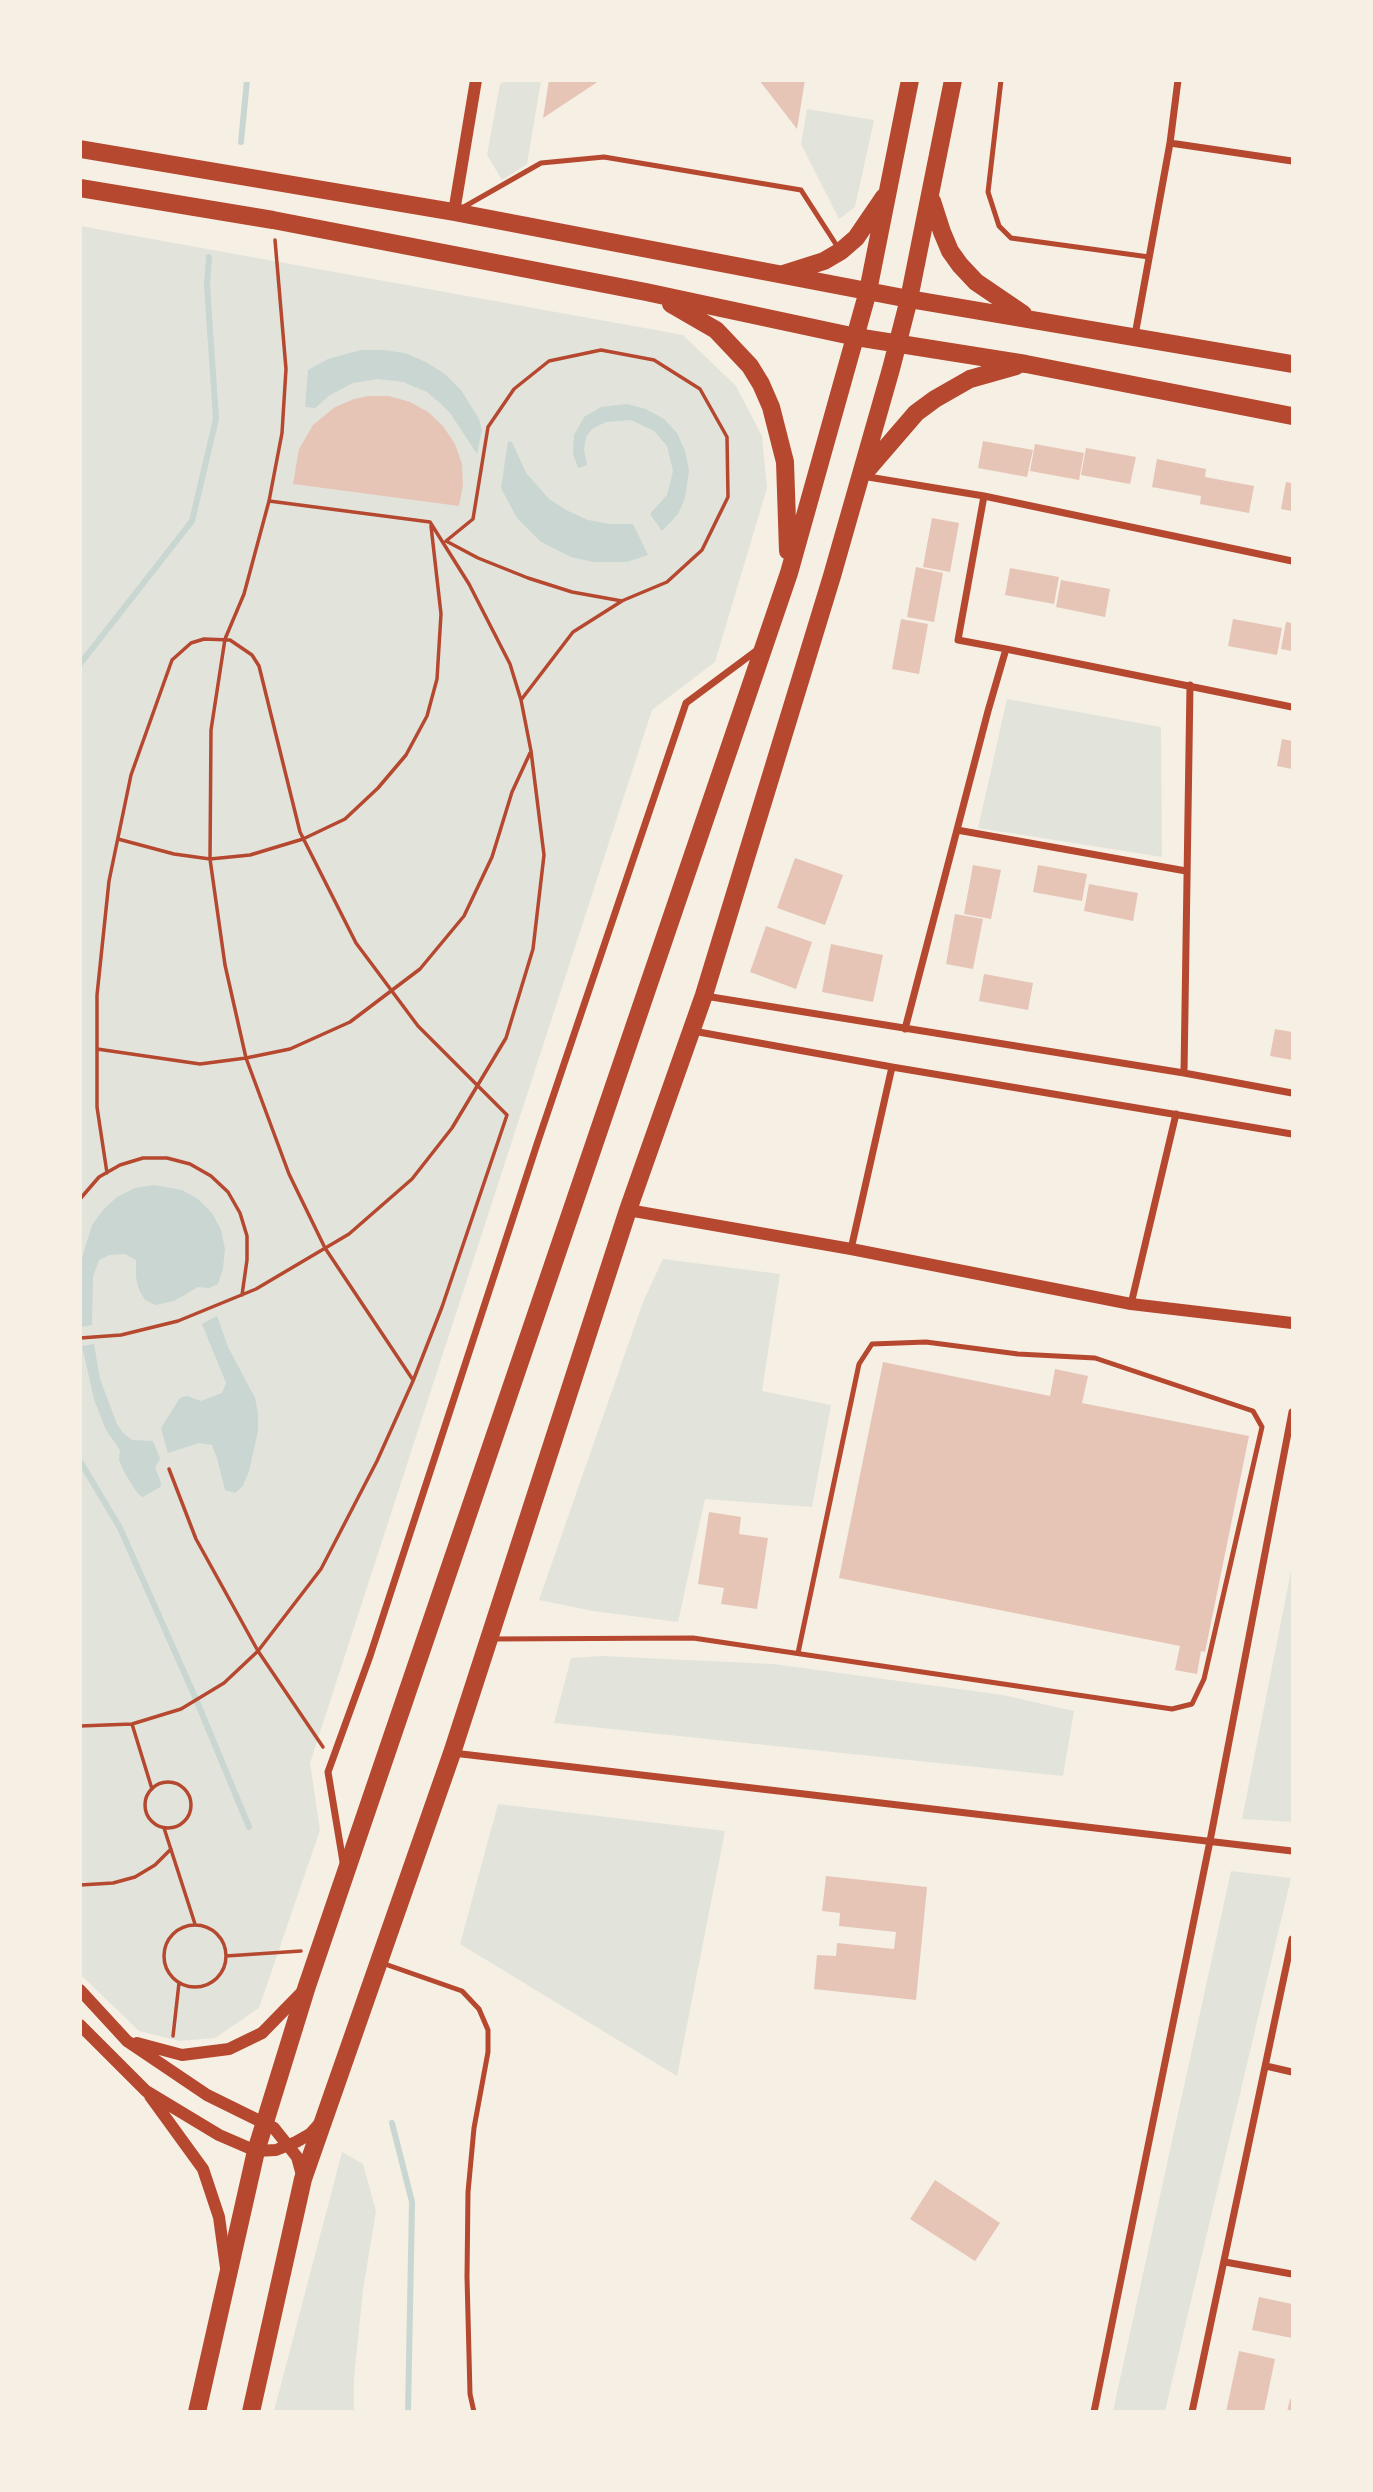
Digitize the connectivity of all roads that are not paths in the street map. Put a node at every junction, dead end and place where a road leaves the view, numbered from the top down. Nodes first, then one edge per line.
1 (476, 80) edge
2 (910, 80) edge
3 (953, 80) edge
4 (1001, 80) edge
5 (1178, 80) edge
6 (1170, 143) junction
7 (80, 149) edge
8 (1293, 161) edge
9 (80, 188) edge
10 (889, 188) junction
11 (931, 198) junction
12 (454, 212) junction
13 (841, 251) junction
14 (1149, 257) junction
15 (780, 275) junction
16 (646, 292) junction
17 (868, 292) junction
18 (909, 299) junction
19 (1032, 319) junction
20 (1135, 336) junction
21 (856, 337) junction
22 (897, 344) junction
23 (1026, 364) junction
24 (1293, 364) edge
25 (1293, 416) edge
26 (861, 476) junction
27 (984, 496) junction
28 (1293, 561) edge
29 (789, 573) junction
30 (766, 643) junction
31 (1006, 649) junction
32 (1189, 685) junction
33 (1293, 707) edge
34 (957, 830) junction
35 (1186, 871) junction
36 (704, 995) junction
37 (905, 1029) junction
38 (692, 1030) junction
39 (892, 1067) junction
40 (1184, 1073) junction
41 (1293, 1093) edge
42 (1177, 1114) junction
43 (1293, 1134) edge
44 (628, 1210) junction
45 (851, 1249) junction
46 (1131, 1304) junction
47 (1293, 1323) edge
48 (1293, 1412) edge
49 (489, 1639) junction
50 (798, 1653) junction
51 (452, 1753) junction
52 (1210, 1841) junction
53 (1293, 1851) edge
54 (345, 1874) junction
55 (1293, 1939) edge
56 (379, 1962) junction
57 (307, 1986) junction
58 (80, 1990) edge
59 (80, 2025) edge
60 (127, 2040) junction
61 (1266, 2066) junction
62 (1293, 2072) edge
63 (146, 2091) junction
64 (325, 2118) junction
65 (264, 2122) junction
66 (288, 2144) junction
67 (256, 2151) junction
68 (303, 2179) junction
69 (1225, 2262) junction
70 (1293, 2274) edge
71 (226, 2275) junction
72 (197, 2412) edge
73 (251, 2412) edge
74 (474, 2412) edge
75 (1094, 2412) edge
76 (1192, 2412) edge

1 - 12 street
2 - 10 main road
3 - 11 main road
4 - 14 lane
5 - 6 street
6 - 8 street
6 - 14 street
7 - 12 main road
9 - 16 main road
10 - 13 main road
10 - 17 main road
11 - 18 main road
11 - 19 main road
12 - 13 lane
12 - 15 main road
13 - 15 main road
14 - 20 street
15 - 17 main road
16 - 21 main road
16 - 29 main road
17 - 18 main road
17 - 21 main road
18 - 19 main road
18 - 22 main road
19 - 20 main road
20 - 24 main road
21 - 22 main road
21 - 29 main road
22 - 23 main road
22 - 26 main road
23 - 25 main road
23 - 26 main road
26 - 27 street
26 - 36 main road
27 - 28 street
27 - 31 street
29 - 30 main road
30 - 54 main road
30 - 54 street
31 - 32 street
31 - 34 street
32 - 33 street
32 - 35 street
34 - 35 street
34 - 37 street
35 - 40 street
36 - 37 street
36 - 38 main road
37 - 40 street
38 - 39 street
38 - 44 main road
39 - 42 street
39 - 45 street
40 - 41 street
42 - 43 street
42 - 46 street
44 - 45 street
44 - 49 main road
45 - 46 street
46 - 47 street
48 - 52 street
49 - 50 lane
49 - 51 main road
50 - 50 lane
51 - 52 street
51 - 56 main road
52 - 53 street
52 - 75 street
54 - 57 main road
55 - 61 street
56 - 64 main road
56 - 74 lane
57 - 60 street
57 - 65 main road
58 - 60 street
59 - 63 street
60 - 65 street
61 - 62 street
61 - 69 street
63 - 67 street
63 - 71 street
64 - 66 street
64 - 68 main road
65 - 66 street
65 - 67 main road
66 - 67 street
66 - 68 street
67 - 71 main road
68 - 73 main road
69 - 70 street
69 - 76 street
71 - 72 main road

